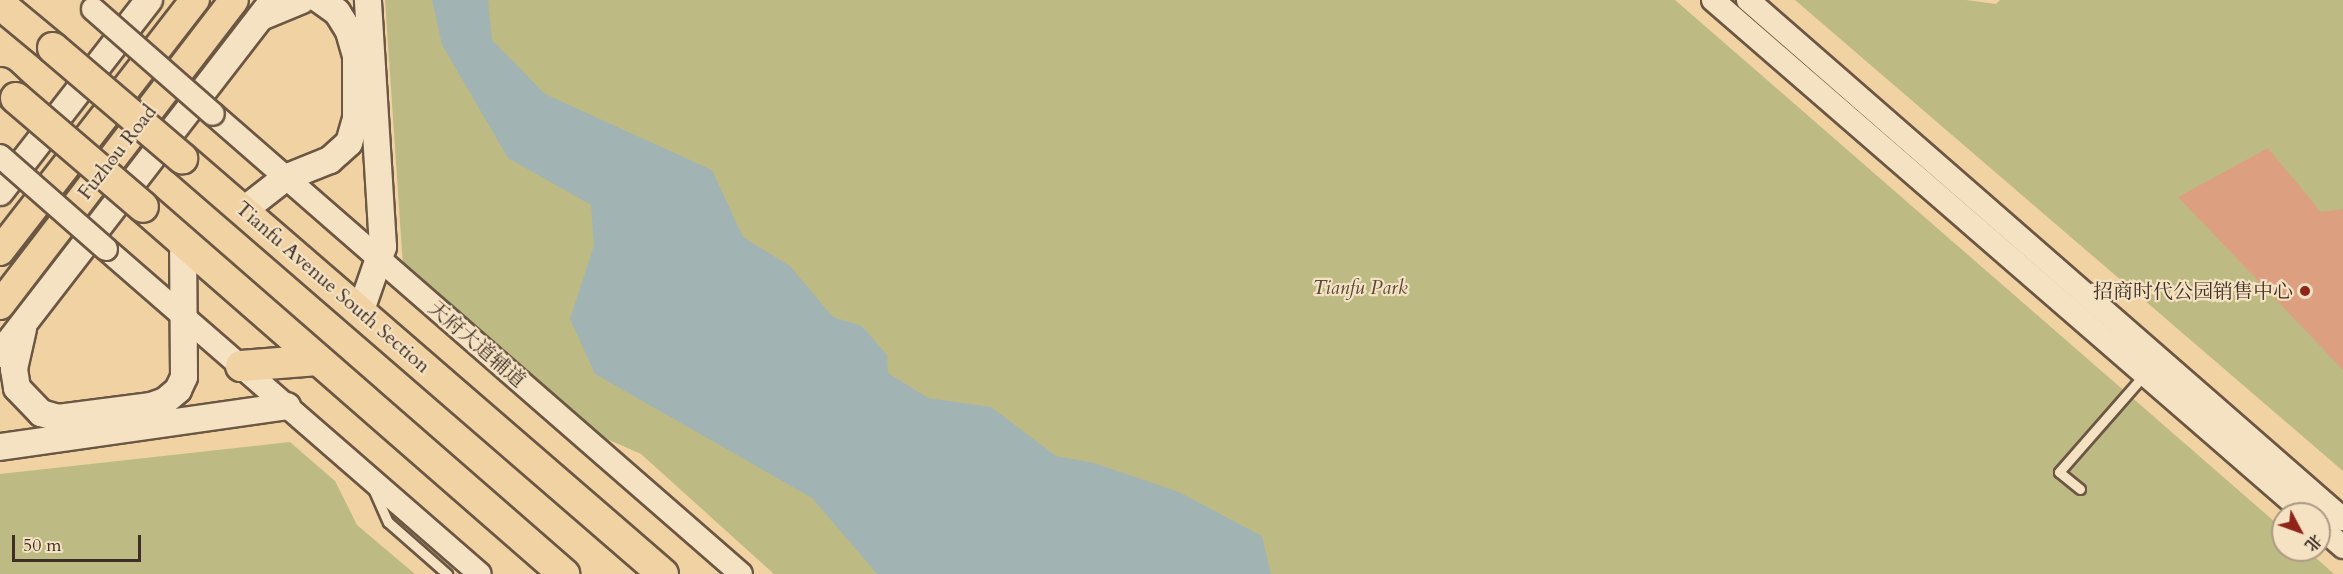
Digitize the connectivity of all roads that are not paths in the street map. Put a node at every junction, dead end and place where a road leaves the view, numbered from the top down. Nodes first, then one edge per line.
1 (149, 0) edge
2 (195, 0) edge
3 (234, 0) edge
4 (302, 0) edge
5 (320, 0) edge
6 (368, 0) edge
7 (1713, 0) edge
8 (1748, 0) edge
9 (0, 4) edge
10 (87, 5) edge
11 (267, 9) edge
12 (8, 91) edge
13 (0, 156) edge
14 (285, 178) junction
15 (0, 192) edge
16 (244, 210) junction
17 (183, 243) junction
18 (0, 251) edge
19 (381, 261) junction
20 (0, 305) edge
21 (361, 310) junction
22 (185, 317) junction
23 (23, 327) junction
24 (0, 354) edge
25 (318, 360) junction
26 (241, 366) junction
27 (2146, 373) junction
28 (287, 406) junction
29 (0, 447) edge
30 (367, 475) junction
31 (2080, 489) dead end
32 (2292, 502) edge
33 (2343, 519) edge
34 (2331, 536) edge
35 (2343, 547) edge
36 (447, 574) edge
37 (480, 574) edge
38 (564, 574) edge
39 (663, 574) edge
40 (741, 574) edge

1 - 15 main road
2 - 18 main road, Fuzhou Road
3 - 20 main road, Fuzhou Road
4 - 11 main road
5 - 14 main road
6 - 19 main road
7 - 27 street
8 - 33 street
9 - 16 highway, Tianfu Avenue South Section, bridge
10 - 14 street, 天府大道辅道, bridge
11 - 23 main road
12 - 17 highway, bridge
13 - 22 street, bridge
14 - 16 main road
14 - 19 street, 天府大道辅道
16 - 21 highway, Tianfu Avenue South Section
17 - 22 main road
17 - 25 highway
19 - 21 main road
19 - 40 street, 天府大道辅道
21 - 39 highway, Tianfu Avenue South Section
22 - 23 main road
22 - 26 street
23 - 24 main road
25 - 26 highway
25 - 38 highway
26 - 28 street
27 - 31 lane
27 - 32 street
28 - 29 main road
28 - 30 street
30 - 36 lane
30 - 37 street
34 - 35 street

